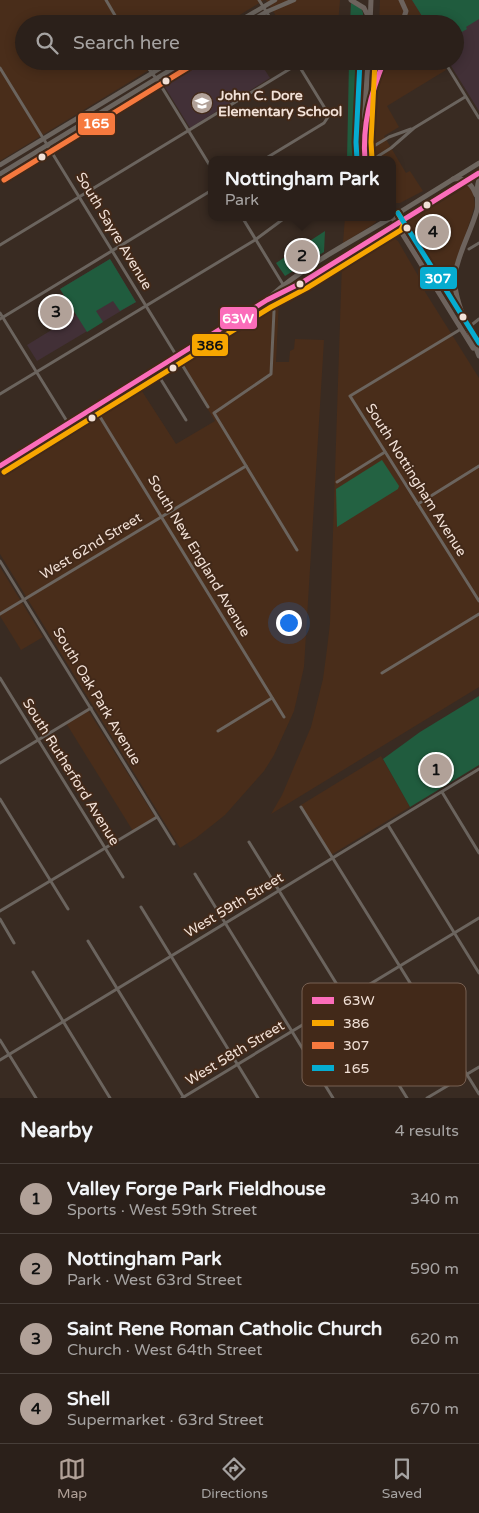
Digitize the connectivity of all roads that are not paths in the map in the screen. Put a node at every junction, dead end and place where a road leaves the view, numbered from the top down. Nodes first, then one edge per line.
1 (106, 0) edge
2 (259, 0) edge
3 (275, 0) edge
4 (294, 0) edge
5 (352, 0) edge
6 (371, 0) edge
7 (401, 0) edge
8 (263, 6) junction
9 (266, 12) junction
10 (115, 15) edge
11 (248, 15) edge
12 (261, 15) edge
13 (268, 15) edge
14 (367, 15) edge
15 (370, 15) edge
16 (405, 15) edge
17 (0, 68) edge
18 (149, 70) edge
19 (157, 70) edge
20 (170, 70) edge
21 (286, 70) edge
22 (301, 70) edge
23 (367, 70) edge
24 (381, 70) edge
25 (449, 70) edge
26 (151, 74) junction
27 (156, 79) junction
28 (465, 97) junction
29 (479, 118) edge
30 (414, 128) junction
31 (364, 130) junction
32 (188, 131) junction
33 (44, 139) junction
34 (47, 145) junction
35 (364, 152) junction
36 (270, 156) edge
37 (364, 156) edge
38 (378, 156) edge
39 (208, 163) edge
40 (479, 163) edge
41 (0, 165) edge
42 (479, 173) edge
43 (0, 174) edge
44 (453, 179) junction
45 (479, 180) edge
46 (466, 181) junction
47 (208, 192) edge
48 (79, 197) junction
49 (478, 200) edge
50 (396, 215) edge
51 (244, 221) edge
52 (281, 221) edge
53 (385, 221) edge
54 (395, 221) edge
55 (397, 224) junction
56 (256, 240) junction
57 (479, 243) edge
58 (0, 245) edge
59 (469, 249) dead end
60 (112, 251) junction
61 (284, 285) junction
62 (287, 290) junction
63 (267, 300) junction
64 (146, 306) junction
65 (1, 316) edge
66 (479, 319) edge
67 (469, 327) junction
68 (462, 328) junction
69 (177, 356) junction
70 (479, 356) edge
71 (155, 370) junction
72 (36, 372) junction
73 (0, 394) edge
74 (94, 407) junction
75 (208, 407) dead end
76 (186, 420) dead end
77 (68, 423) junction
78 (385, 452) junction
79 (0, 466) edge
80 (246, 466) junction
81 (479, 466) edge
82 (337, 482) dead end
83 (418, 504) junction
84 (161, 517) junction
85 (297, 550) dead end
86 (0, 561) edge
87 (24, 600) junction
88 (479, 601) edge
89 (0, 614) edge
90 (479, 614) edge
91 (382, 674) dead end
92 (0, 678) edge
93 (272, 698) junction
94 (91, 708) junction
95 (284, 717) dead end
96 (218, 731) dead end
97 (38, 740) junction
98 (0, 763) edge
99 (479, 769) edge
100 (442, 792) junction
101 (0, 799) edge
102 (301, 807) dead end
103 (157, 817) junction
104 (388, 824) junction
105 (249, 842) dead end
106 (174, 844) dead end
107 (105, 848) junction
108 (479, 852) edge
109 (333, 858) junction
110 (195, 874) dead end
111 (123, 877) dead end
112 (50, 881) junction
113 (279, 890) junction
114 (141, 907) dead end
115 (68, 910) dead end
116 (0, 911) edge
117 (479, 918) edge
118 (0, 919) edge
119 (225, 923) junction
120 (454, 933) junction
121 (88, 941) dead end
122 (14, 942) dead end
123 (171, 956) junction
124 (400, 966) junction
125 (33, 972) dead end
126 (479, 973) edge
127 (336, 983) edge
128 (372, 983) edge
129 (411, 983) edge
130 (117, 989) junction
131 (63, 1022) junction
132 (302, 1026) edge
133 (292, 1032) junction
134 (0, 1040) edge
135 (302, 1048) edge
136 (9, 1054) junction
137 (0, 1060) edge
138 (238, 1064) junction
139 (479, 1066) edge
140 (467, 1074) joint
141 (326, 1086) edge
142 (400, 1086) edge
143 (447, 1086) edge
144 (479, 1094) edge
145 (36, 1098) edge
146 (110, 1098) edge
147 (183, 1098) edge
148 (258, 1098) edge
149 (333, 1098) edge
150 (407, 1098) edge
151 (427, 1098) edge

1 - 10 street
2 - 8 street
3 - 8 street
4 - 9 street
5 - 14 main road
6 - 15 main road
7 - 16 main road
8 - 9 street
8 - 11 street
9 - 12 street
9 - 13 street
17 - 33 street, South Sayre Avenue
18 - 26 street
19 - 26 street
20 - 27 street
21 - 32 street
22 - 36 street
23 - 31 main road
24 - 31 main road
25 - 28 street
26 - 27 street
26 - 33 street
27 - 32 street
27 - 34 street
28 - 29 street
28 - 30 street
30 - 35 street
30 - 38 street
31 - 35 main road
32 - 39 street
32 - 48 street
33 - 34 street, South Sayre Avenue
33 - 41 street
34 - 43 street
34 - 48 street, South Sayre Avenue
35 - 37 main road
40 - 44 main road
42 - 46 main road
44 - 46 main road
44 - 50 main road
45 - 49 main road
46 - 49 main road
46 - 55 main road
47 - 60 street
48 - 58 street
48 - 60 street, South Sayre Avenue
49 - 67 main road
51 - 56 street
52 - 56 street
53 - 61 main road
54 - 55 main road
55 - 62 main road
55 - 68 main road
56 - 61 street
56 - 64 street
57 - 59 street
60 - 64 street, South Sayre Avenue
60 - 65 street
61 - 62 street
61 - 63 main road
62 - 63 main road
63 - 69 main road
63 - 80 street
64 - 69 street, South Sayre Avenue
64 - 72 street
65 - 72 street
66 - 67 street
67 - 70 main road
68 - 70 main road
68 - 78 street, South Nottingham Avenue
69 - 71 main road
69 - 75 street, South Sayre Avenue
71 - 74 main road
71 - 76 street
72 - 73 street
72 - 77 street
74 - 77 main road
74 - 84 street, South New England Avenue
77 - 79 main road
78 - 82 street
78 - 83 street, South Nottingham Avenue
80 - 84 street, West 62nd Street
80 - 85 street
81 - 83 street
83 - 88 street, South Nottingham Avenue
84 - 87 street, West 62nd Street
84 - 93 street, South New England Avenue
86 - 87 street, South Oak Park Avenue
87 - 89 street, West 62nd Street
87 - 94 street, South Oak Park Avenue
90 - 91 street
92 - 97 street, South Rutherford Avenue
93 - 95 street, South New England Avenue
93 - 96 street
94 - 97 street
94 - 103 street, South Oak Park Avenue
97 - 98 street
97 - 107 street, South Rutherford Avenue
99 - 100 street, West 59th Street
100 - 104 street, West 59th Street
100 - 108 street
101 - 112 street
102 - 109 street
103 - 106 street, South Oak Park Avenue
103 - 107 street
104 - 109 street, West 59th Street
104 - 120 street
105 - 113 street
107 - 111 street, South Rutherford Avenue
107 - 112 street
109 - 113 street, West 59th Street
109 - 124 street
110 - 119 street
112 - 115 street
112 - 116 street
113 - 119 street, West 59th Street
113 - 127 street
114 - 123 street
117 - 120 street, West 58th Street
118 - 122 street
119 - 123 street, West 59th Street
119 - 133 street
120 - 124 street, West 58th Street
120 - 126 street
121 - 130 street
123 - 130 street, West 59th Street
123 - 138 street
124 - 128 street, West 58th Street
124 - 129 street
125 - 131 street
130 - 131 street, West 59th Street
130 - 147 street
131 - 136 street, West 59th Street
131 - 146 street
132 - 133 street, West 58th Street
133 - 135 street
133 - 138 street, West 58th Street
134 - 136 street
136 - 137 street, West 59th Street
136 - 145 street
138 - 147 street, West 58th Street
138 - 148 street
139 - 140 street
140 - 144 street
141 - 149 street
142 - 150 street
143 - 151 street

